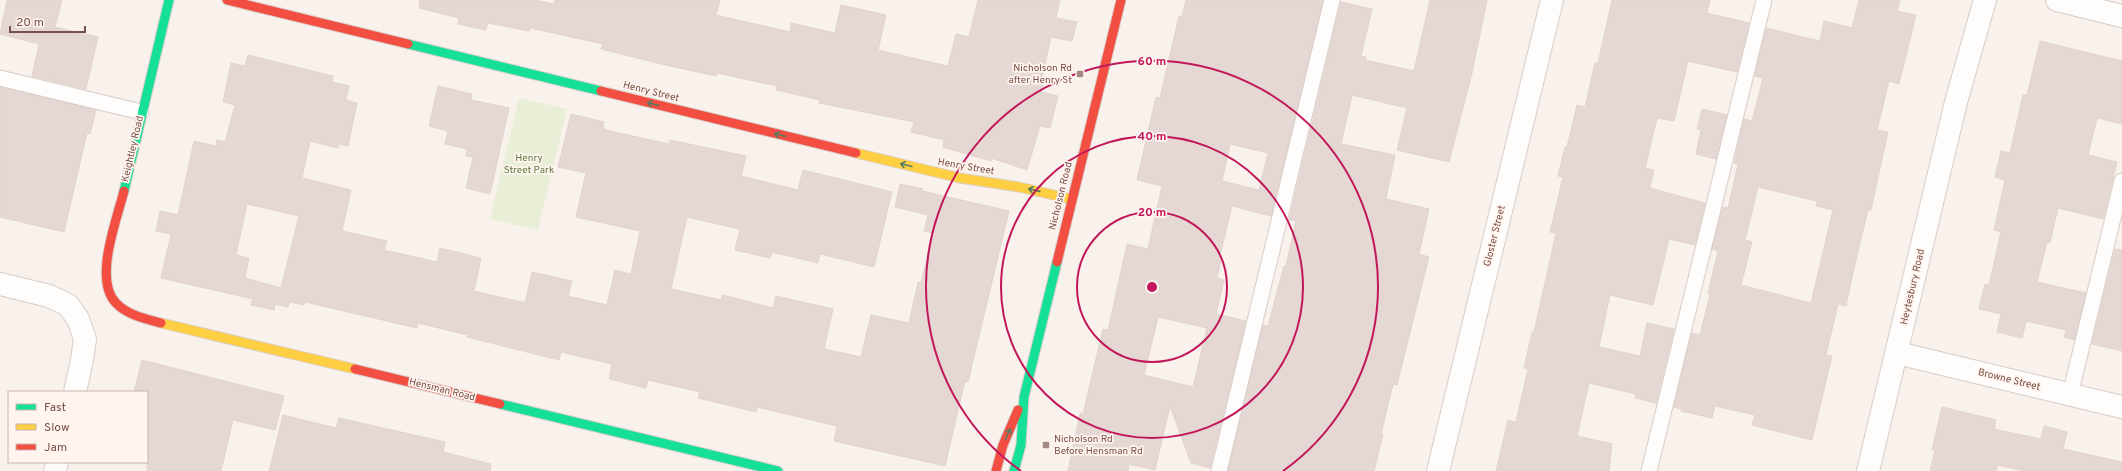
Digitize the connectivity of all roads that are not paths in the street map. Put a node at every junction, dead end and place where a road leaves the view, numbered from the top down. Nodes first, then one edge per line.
1 (169, 0) edge
2 (227, 0) edge
3 (1121, 0) edge
4 (1332, 0) edge
5 (1552, 0) edge
6 (1764, 0) edge
7 (1976, 0) edge
8 (1985, 0) edge
9 (2057, 0) edge
10 (2122, 16) edge
11 (0, 78) edge
12 (1956, 102) junction
13 (141, 112) junction
14 (2122, 181) edge
15 (1072, 199) junction
16 (2119, 210) edge
17 (0, 284) edge
18 (112, 299) joint
19 (1897, 353) junction
20 (74, 391) edge
21 (2070, 395) junction
22 (1024, 397) junction
23 (2122, 407) edge
24 (778, 471) edge
25 (996, 471) edge
26 (1014, 471) edge
27 (1219, 471) edge
28 (1438, 471) edge
29 (1649, 471) edge
30 (1868, 471) edge

1 - 13 street, Keightley Road
15 -> 2 street, Henry Street
3 - 15 street, Nicholson Road
4 - 27 lane
5 - 28 street, Gloster Street
6 - 29 lane
7 - 12 street, Heytesbury Road
8 - 12 street, Heytesbury Road
9 - 10 street
11 - 13 lane
12 - 19 street, Heytesbury Road
13 - 18 street, Keightley Road
14 - 16 lane
15 - 22 street, Nicholson Road
16 - 21 lane
17 - 20 street
18 - 24 street, Hensman Road
19 - 21 street, Browne Street
19 - 30 street, Heytesbury Road
21 - 23 street, Browne Street
25 -> 22 street, Nicholson Road
22 - 26 street, Nicholson Road

